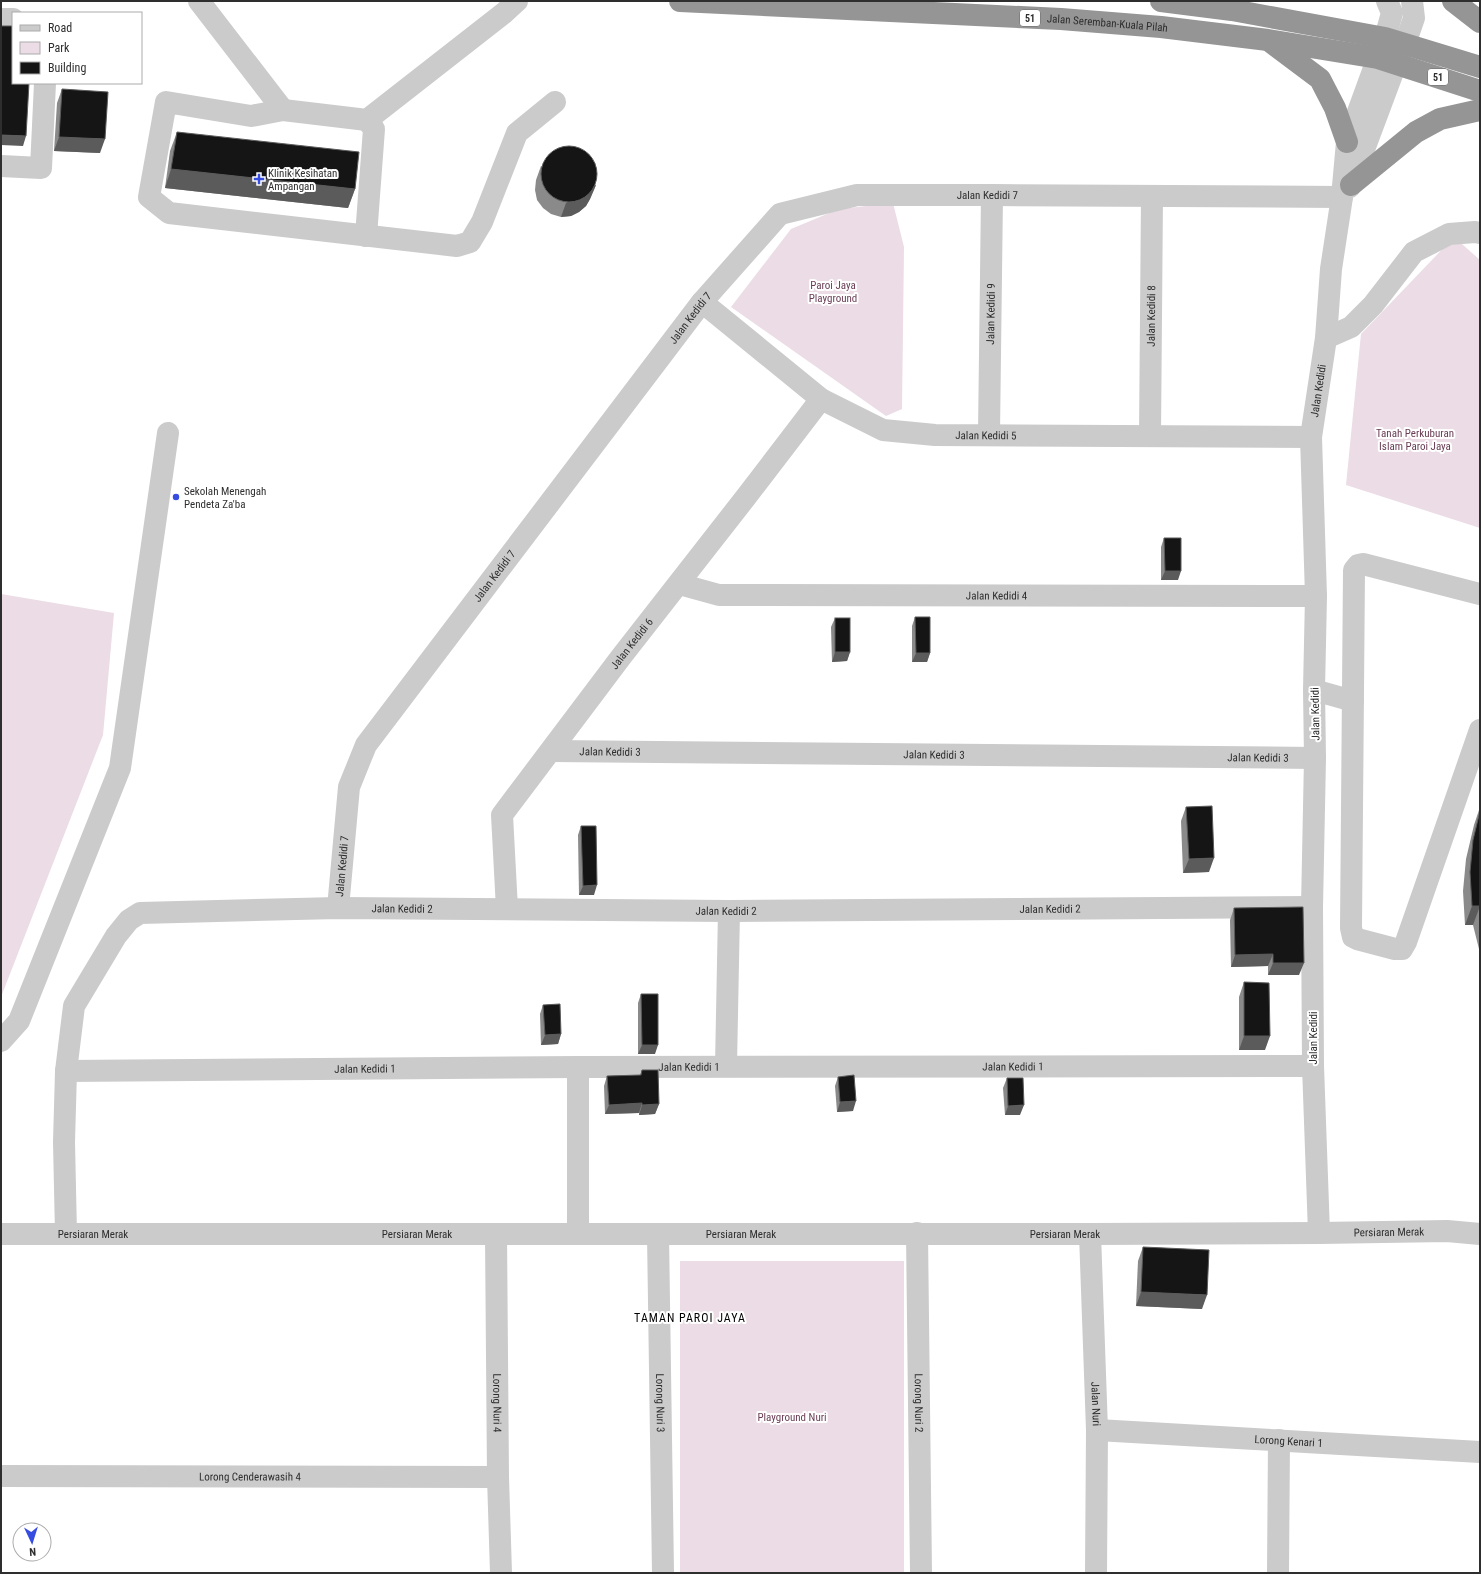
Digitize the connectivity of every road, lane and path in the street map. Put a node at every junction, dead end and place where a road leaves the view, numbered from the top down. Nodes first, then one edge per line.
1 (200, 1) edge
2 (517, 1) edge
3 (680, 1) edge
4 (1161, 1) edge
5 (1387, 1) edge
6 (1412, 1) edge
7 (1453, 1) edge
8 (1, 19) edge
9 (12, 19) edge
10 (1480, 22) edge
11 (1268, 40) junction
12 (1395, 41) junction
13 (1386, 61) junction
14 (1480, 67) edge
15 (45, 84) edge
16 (1480, 91) edge
17 (555, 102) dead end
18 (283, 110) junction
19 (1480, 110) edge
20 (367, 120) junction
21 (1347, 142) junction
22 (1, 166) edge
23 (1347, 191) junction
24 (992, 194) junction
25 (1152, 196) junction
26 (1478, 228) edge
27 (366, 236) junction
28 (702, 302) junction
29 (1326, 338) junction
30 (821, 399) junction
31 (168, 433) dead end
32 (989, 434) junction
33 (1150, 436) junction
34 (1311, 437) junction
35 (679, 584) junction
36 (1480, 594) edge
37 (1316, 596) junction
38 (1314, 690) junction
39 (1353, 701) junction
40 (1480, 730) edge
41 (552, 751) junction
42 (1315, 758) junction
43 (1312, 907) junction
44 (338, 908) junction
45 (507, 909) junction
46 (728, 911) junction
47 (1, 1041) edge
48 (726, 1066) junction
49 (1313, 1066) junction
50 (578, 1067) junction
51 (66, 1071) junction
52 (917, 1233) junction
53 (1319, 1233) junction
54 (1, 1234) edge
55 (66, 1234) junction
56 (496, 1234) junction
57 (578, 1234) junction
58 (658, 1234) junction
59 (1090, 1234) junction
60 (1480, 1234) edge
61 (1097, 1430) junction
62 (1280, 1440) junction
63 (1480, 1452) edge
64 (1, 1476) edge
65 (498, 1477) junction
66 (501, 1573) edge
67 (663, 1573) edge
68 (921, 1573) edge
69 (1096, 1573) edge
70 (1278, 1573) edge

1 - 18 street
2 - 20 street
3 - 11 highway, Jalan Seremban-Kuala Pilah / 51
4 - 12 highway, 51
5 - 12 street
6 - 12 street
7 - 10 highway
8 - 9 street
11 - 13 highway, Jalan Seremban-Kuala Pilah / 51
11 - 21 highway
12 - 13 street
12 - 14 highway, 51
13 - 16 highway, Jalan Seremban-Kuala Pilah / 51
13 - 21 street
13 - 23 street
15 - 22 street
17 - 27 street
18 - 20 street
18 - 27 street
19 - 23 highway
20 - 27 street
21 - 23 street
23 - 25 street, Jalan Kedidi 7
23 - 29 street, Jalan Kedidi
24 - 25 street, Jalan Kedidi 7
24 - 28 street, Jalan Kedidi 7
24 - 32 street, Jalan Kedidi 9
25 - 33 street, Jalan Kedidi 8
26 - 29 street
28 - 30 street, Jalan Kedidi 5
28 - 44 street, Jalan Kedidi 7
29 - 34 street, Jalan Kedidi
30 - 32 street, Jalan Kedidi 5
30 - 35 street, Jalan Kedidi 6
31 - 47 street
32 - 33 street, Jalan Kedidi 5
33 - 34 street, Jalan Kedidi 5
34 - 37 street, Jalan Kedidi
35 - 37 street, Jalan Kedidi 4
35 - 41 street, Jalan Kedidi 6
36 - 39 street
37 - 38 street, Jalan Kedidi
38 - 39 street
38 - 42 street, Jalan Kedidi
39 - 40 street
41 - 42 street, Jalan Kedidi 3
41 - 45 street, Jalan Kedidi 6
42 - 43 street, Jalan Kedidi
43 - 46 street, Jalan Kedidi 2
43 - 49 street, Jalan Kedidi
44 - 45 street, Jalan Kedidi 2
44 - 51 street, Jalan Kedidi 2
45 - 46 street, Jalan Kedidi 2
46 - 48 street
48 - 49 street, Jalan Kedidi 1
48 - 50 street, Jalan Kedidi 1
49 - 53 street, Jalan Kedidi
50 - 51 street, Jalan Kedidi 1
50 - 57 street
51 - 55 street
52 - 58 street, Persiaran Merak
52 - 59 street, Persiaran Merak
52 - 68 street, Lorong Nuri 2
53 - 59 street, Persiaran Merak
53 - 60 street, Persiaran Merak
54 - 55 street, Persiaran Merak
55 - 56 street, Persiaran Merak
56 - 57 street, Persiaran Merak
56 - 65 street, Lorong Nuri 4
57 - 58 street, Persiaran Merak
58 - 67 street, Lorong Nuri 3
59 - 61 street, Jalan Nuri
61 - 62 street, Lorong Kenari 1
61 - 69 street, Jalan Nuri
62 - 63 street, Lorong Kenari 1
62 - 70 street
64 - 65 street, Lorong Cenderawasih 4
65 - 66 street, Lorong Nuri 4

